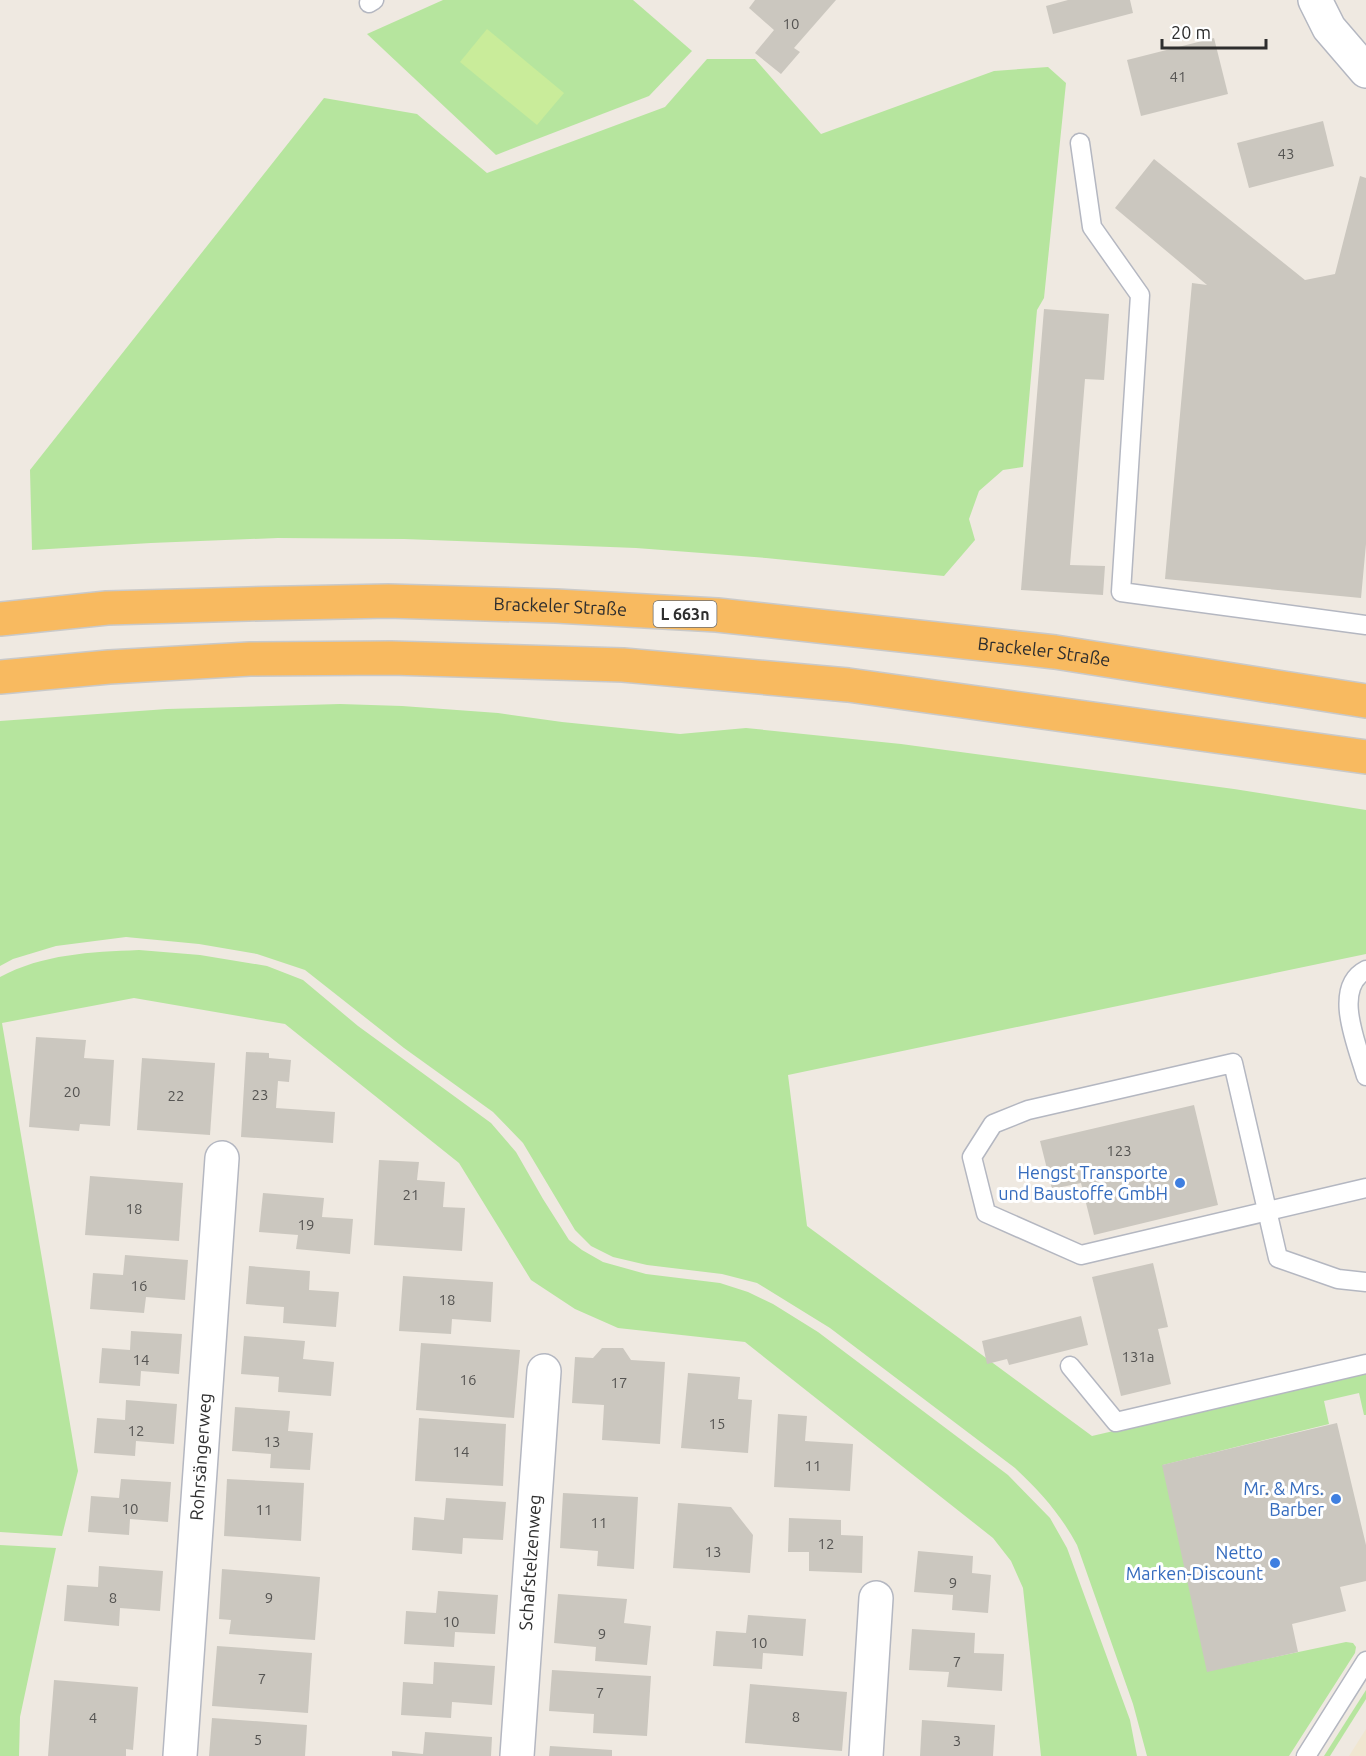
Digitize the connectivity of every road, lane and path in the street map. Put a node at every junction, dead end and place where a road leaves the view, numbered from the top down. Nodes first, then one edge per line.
1 (1315, 0) edge
2 (1366, 71) edge
3 (1080, 143) dead end
4 (0, 619) edge
5 (1366, 626) edge
6 (0, 677) edge
7 (1366, 701) edge
8 (1315, 750) junction
9 (1366, 757) edge
10 (1366, 765) edge
11 (1366, 970) edge
12 (1366, 1076) edge
13 (222, 1158) dead end
14 (1366, 1188) edge
15 (1269, 1211) junction
16 (1366, 1282) edge
17 (1366, 1364) edge
18 (1070, 1366) dead end
19 (544, 1371) dead end
20 (876, 1598) dead end
21 (1366, 1661) edge
22 (180, 1756) edge
23 (517, 1756) edge
24 (866, 1756) edge
25 (1306, 1756) edge

1 - 2 street
3 - 5 lane
4 - 7 highway, Brackeler Straße / L 663n
6 - 8 highway
8 - 9 highway
8 - 10 highway
11 - 12 lane
13 - 22 street, Rohrsängerweg
14 - 15 lane
15 - 15 lane
15 - 16 lane
17 - 18 lane
19 - 23 street, Schafstelzenweg
20 - 24 street
21 - 25 lane

